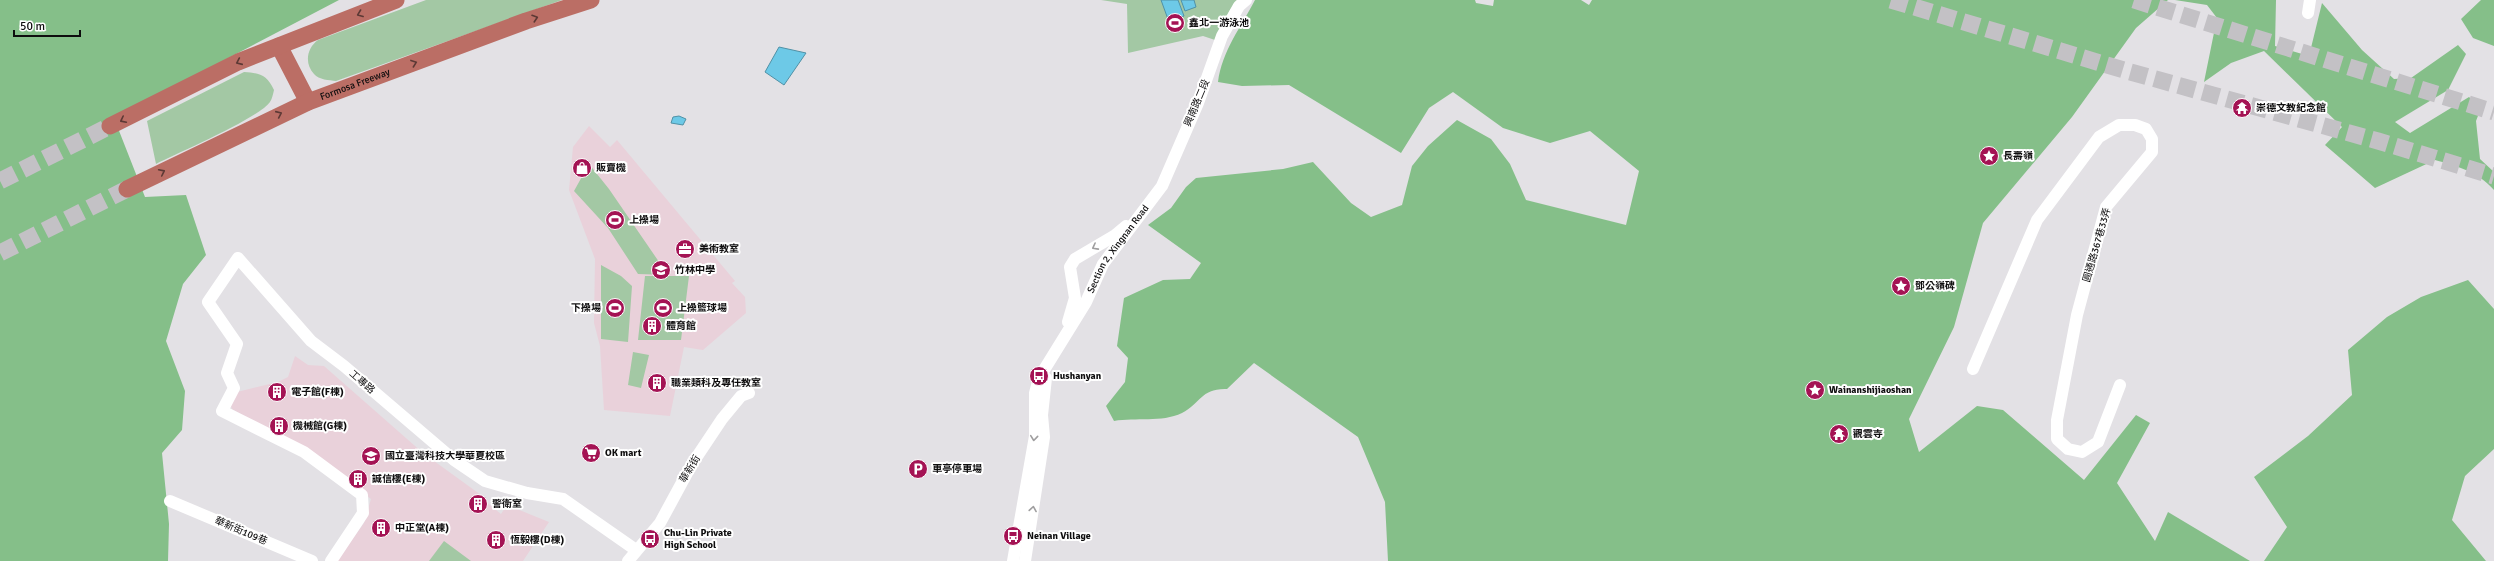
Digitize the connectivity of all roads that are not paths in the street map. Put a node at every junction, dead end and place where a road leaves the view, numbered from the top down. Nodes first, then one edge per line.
1 (396, 0) edge
2 (591, 0) edge
3 (1246, 0) edge
4 (2310, 0) edge
5 (2308, 13) dead end
6 (279, 46) junction
7 (308, 102) junction
8 (110, 126) tunnel mouth
9 (127, 189) tunnel mouth
10 (1148, 206) junction
11 (1059, 346) junction
12 (1050, 361) junction
13 (1973, 369) dead end
14 (2120, 385) dead end
15 (749, 393) dead end
16 (170, 501) dead end
17 (636, 550) junction
18 (312, 561) edge
19 (331, 561) edge
20 (628, 561) edge
21 (1013, 561) edge
22 (1025, 561) edge

1 -> 6 highway
7 -> 2 highway, Formosa Freeway
3 - 10 street, 興南路二段
4 - 5 street
6 - 7 highway
6 -> 8 highway
9 -> 7 highway, Formosa Freeway
10 - 11 street, Section 2, Xingnan Road
10 -> 11 street, Section 2, Xingnan Road
11 - 12 street, Section 2, Xingnan Road
12 -> 21 street, Section 2, Xingnan Road
22 -> 12 street, Section 2, Xingnan Road
13 - 14 street, 圓通路367巷33弄
15 - 17 street, 華新街
16 - 18 street, 華新街109巷
17 - 19 street, 工專路
17 - 20 street, 華新街

